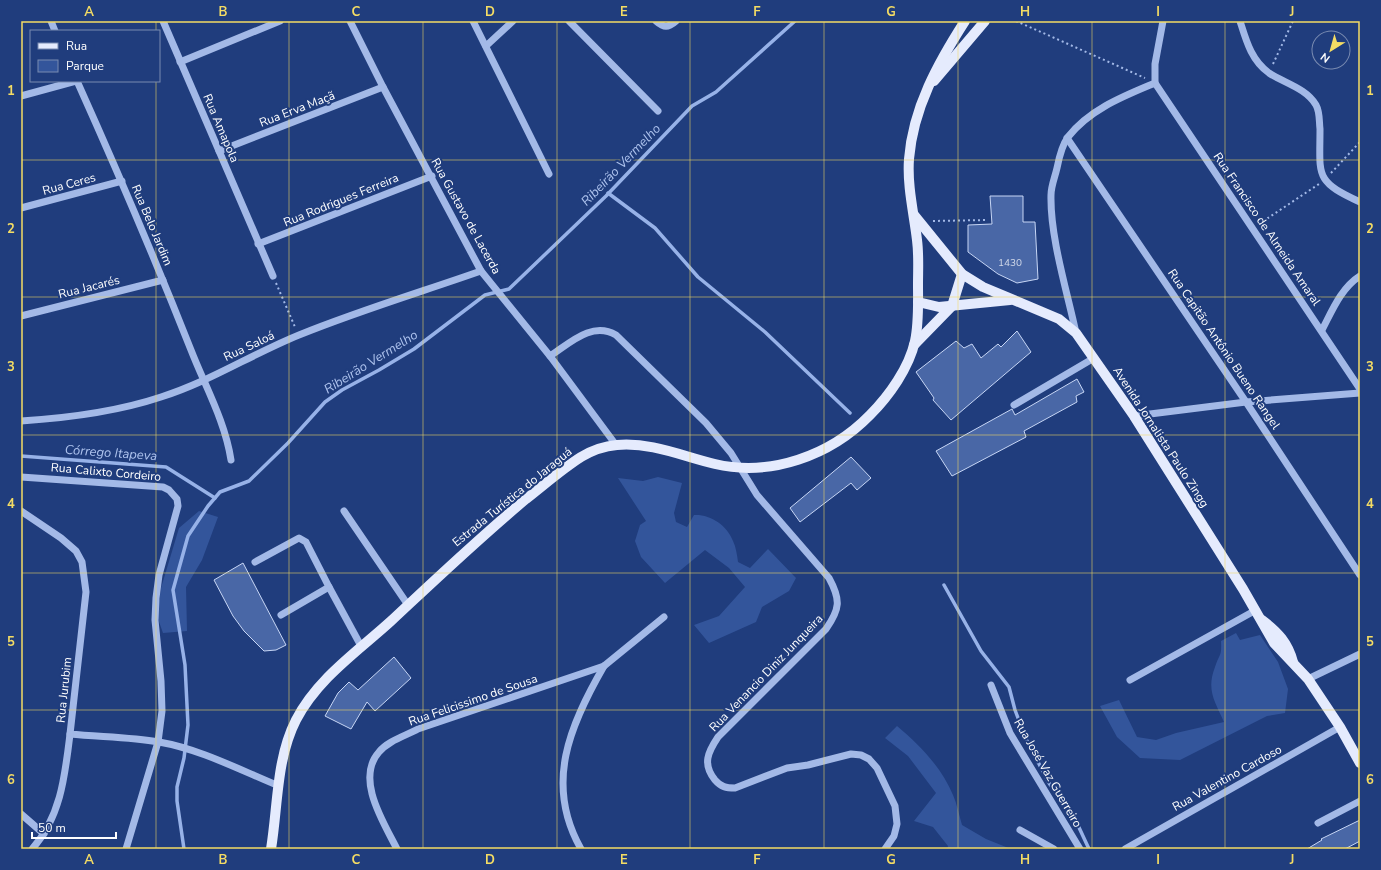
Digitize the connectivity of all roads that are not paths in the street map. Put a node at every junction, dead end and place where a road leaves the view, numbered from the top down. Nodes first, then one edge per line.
1 (163, 21) edge
2 (280, 21) edge
3 (350, 21) edge
4 (473, 21) edge
5 (513, 21) edge
6 (569, 21) edge
7 (656, 21) edge
8 (676, 21) edge
9 (965, 21) edge
10 (985, 21) edge
11 (1163, 21) edge
12 (1240, 21) edge
13 (486, 46) junction
14 (180, 62) junction
15 (72, 82) edge
16 (76, 82) edge
17 (1155, 83) junction
18 (383, 87) junction
19 (927, 89) junction
20 (21, 96) edge
21 (658, 111) dead end
22 (1067, 138) junction
23 (219, 151) junction
24 (548, 174) dead end
25 (432, 176) junction
26 (122, 181) junction
27 (1360, 202) edge
28 (21, 208) edge
29 (913, 213) junction
30 (917, 243) junction
31 (258, 244) junction
32 (936, 244) junction
33 (481, 270) junction
34 (962, 274) junction
35 (273, 276) road end
36 (1360, 276) edge
37 (163, 280) junction
38 (1012, 300) junction
39 (918, 302) junction
40 (952, 306) junction
41 (21, 316) edge
42 (1322, 330) junction
43 (1076, 333) junction
44 (914, 345) junction
45 (550, 356) junction
46 (1094, 358) junction
47 (203, 380) junction
48 (1360, 389) edge
49 (1360, 392) edge
50 (1246, 402) junction
51 (1014, 405) dead end
52 (1134, 416) junction
53 (21, 421) edge
54 (616, 445) junction
55 (231, 460) dead end
56 (741, 468) junction
57 (21, 477) edge
58 (21, 511) edge
59 (344, 511) dead end
60 (255, 562) dead end
61 (1360, 575) edge
62 (329, 587) junction
63 (408, 605) junction
64 (1258, 614) junction
65 (281, 616) dead end
66 (664, 617) dead end
67 (361, 646) junction
68 (1360, 654) edge
69 (604, 666) junction
70 (1308, 679) junction
71 (1130, 680) dead end
72 (991, 685) dead end
73 (1340, 727) junction
74 (70, 734) junction
75 (158, 742) junction
76 (1360, 763) edge
77 (279, 786) junction
78 (1360, 801) edge
79 (21, 814) edge
80 (1318, 824) dead end
81 (1020, 830) dead end
82 (44, 834) junction
83 (32, 849) edge
84 (126, 849) edge
85 (271, 849) edge
86 (397, 849) edge
87 (581, 849) edge
88 (885, 849) edge
89 (1054, 849) edge
90 (1080, 849) edge
91 (1125, 849) edge

1 - 14 street, Rua Amapola
2 - 14 street
3 - 18 street, Rua Gustavo de Lacerda
4 - 13 street
5 - 13 street
6 - 21 street
7 - 8 street
9 - 19 main road, Estrada Turística do Jaraguá
10 - 19 main road, Estrada Turística do Jaraguá
11 - 17 street
12 - 27 street
13 - 24 street
14 - 23 street, Rua Amapola
15 - 20 street
16 - 26 street, Rua Belo Jardim
17 - 22 street
17 - 42 street, Rua Francisco de Almeida Amaral
18 - 23 street, Rua Erva Maçã
18 - 25 street, Rua Gustavo de Lacerda
19 - 29 main road, Estrada Turística do Jaraguá
22 - 43 street
22 - 50 street, Rua Capitão Antônio Bueno Rangel
23 - 31 street, Rua Amapola
25 - 31 street, Rua Rodrigues Ferreira
25 - 33 street, Rua Gustavo de Lacerda
26 - 28 street, Rua Ceres
26 - 37 street, Rua Belo Jardim
29 - 30 main road, Estrada Turística do Jaraguá
29 - 32 main road, Avenida Jornalista Paulo Zingg
30 - 32 main road
30 - 39 main road, Estrada Turística do Jaraguá
31 - 35 street, Rua Amapola
32 - 34 main road, Avenida Jornalista Paulo Zingg
33 - 45 street, Rua Gustavo de Lacerda
33 - 47 street, Rua Saloá
34 - 38 main road, Avenida Jornalista Paulo Zingg
34 - 40 main road
36 - 42 street
37 - 41 street, Rua Jacarés
37 - 47 street, Rua Belo Jardim
38 - 40 main road, Avenida Jornalista Paulo Zingg
38 - 43 main road, Avenida Jornalista Paulo Zingg
39 - 40 main road, Avenida Jornalista Paulo Zingg
39 - 44 main road, Estrada Turística do Jaraguá
40 - 44 main road
42 - 48 street, Rua Francisco de Almeida Amaral
43 - 46 main road, Avenida Jornalista Paulo Zingg
44 - 56 main road, Estrada Turística do Jaraguá
45 - 54 street, Rua Gustavo de Lacerda
45 - 56 street, Rua Venancio Diniz Junqueira
46 - 51 street
46 - 52 main road, Avenida Jornalista Paulo Zingg
47 - 53 street, Rua Saloá
47 - 55 street, Rua Belo Jardim
49 - 50 street
50 - 52 street
50 - 61 street, Rua Capitão Antônio Bueno Rangel
52 - 64 main road, Avenida Jornalista Paulo Zingg
54 - 56 main road, Estrada Turística do Jaraguá
54 - 63 main road, Estrada Turística do Jaraguá
56 - 88 street, Rua Venancio Diniz Junqueira
57 - 75 street, Rua Calixto Cordeiro
58 - 74 street, Rua Jurubim
59 - 63 street
60 - 62 street
62 - 65 street
62 - 67 street
63 - 67 main road, Estrada Turística do Jaraguá
64 - 70 main road, Avenida Jornalista Paulo Zingg
64 - 71 street
66 - 69 street, Rua Felicissimo de Sousa
67 - 77 main road, Estrada Turística do Jaraguá
68 - 70 street
69 - 86 street, Rua Felicissimo de Sousa
69 - 87 street
70 - 73 main road, Avenida Jornalista Paulo Zingg
72 - 90 street, Rua José Vaz Guerreiro
73 - 76 main road, Avenida Jornalista Paulo Zingg
73 - 91 street, Rua Valentino Cardoso
74 - 75 street, Rua Jurubim
74 - 82 street
75 - 77 street, Rua Jurubim
75 - 84 street
77 - 85 main road, Estrada Turística do Jaraguá
78 - 80 street
79 - 82 street
81 - 89 street
82 - 83 street

